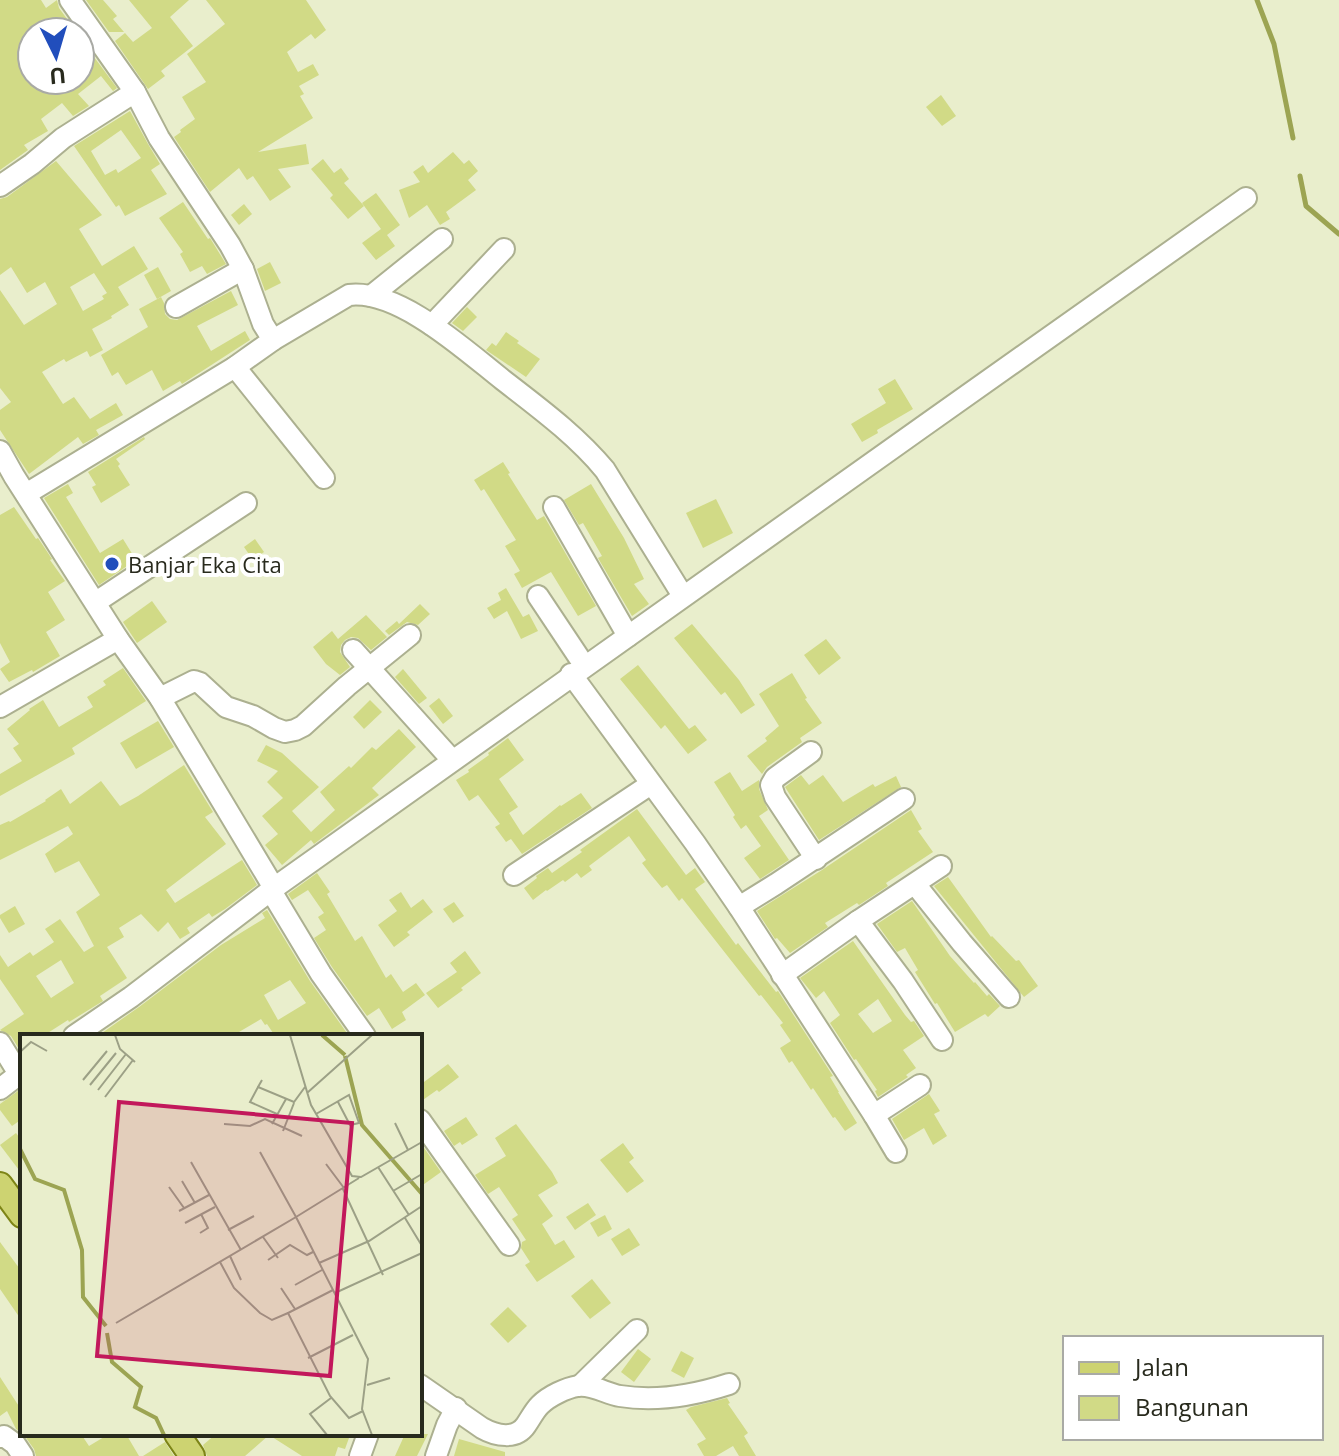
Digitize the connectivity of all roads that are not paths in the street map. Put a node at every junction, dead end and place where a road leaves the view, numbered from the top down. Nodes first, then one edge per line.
1 (70, 0) edge
2 (135, 92) junction
3 (0, 186) edge
4 (1246, 198) dead end
5 (442, 239) dead end
6 (504, 249) dead end
7 (243, 269) junction
8 (371, 296) junction
9 (176, 307) dead end
10 (432, 325) junction
11 (273, 340) junction
12 (235, 367) junction
13 (0, 451) edge
14 (324, 478) dead end
15 (7, 480) edge
16 (26, 494) junction
17 (246, 503) dead end
18 (554, 507) dead end
19 (538, 596) dead end
20 (683, 596) junction
21 (96, 602) junction
22 (410, 635) dead end
23 (628, 636) junction
24 (118, 639) junction
25 (353, 650) dead end
26 (371, 668) junction
27 (577, 670) junction
28 (160, 698) junction
29 (0, 707) edge
30 (811, 752) dead end
31 (452, 760) junction
32 (651, 784) junction
33 (904, 799) dead end
34 (816, 859) junction
35 (941, 866) dead end
36 (514, 875) dead end
37 (915, 884) junction
38 (272, 890) junction
39 (739, 907) junction
40 (858, 921) junction
41 (782, 975) junction
42 (1009, 997) dead end
43 (77, 1034) edge
44 (364, 1034) edge
45 (942, 1040) dead end
46 (0, 1043) edge
47 (15, 1081) edge
48 (920, 1085) dead end
49 (874, 1115) junction
50 (422, 1123) edge
51 (896, 1152) dead end
52 (0, 1185) edge
53 (20, 1212) edge
54 (509, 1245) dead end
55 (637, 1330) dead end
56 (729, 1384) dead end
57 (581, 1385) junction
58 (422, 1386) edge
59 (456, 1408) junction
60 (178, 1436) edge
61 (367, 1436) edge
62 (0, 1437) edge
63 (23, 1456) edge
64 (192, 1456) edge
65 (360, 1456) edge
66 (436, 1456) edge

1 - 2 street
2 - 3 street
2 - 7 street
4 - 20 street
5 - 8 street
6 - 10 street
7 - 9 street
7 - 11 street
8 - 10 street
8 - 11 street
10 - 20 street
11 - 12 street
12 - 14 street
12 - 16 street
13 - 15 street
15 - 16 street
16 - 21 street
17 - 21 street
18 - 23 street
19 - 27 street
20 - 23 street
21 - 24 street
22 - 26 street
23 - 27 street
24 - 28 street
24 - 29 street
25 - 26 street
26 - 28 street
26 - 31 street
27 - 31 street
27 - 32 street
28 - 38 street
30 - 34 street
31 - 38 street
32 - 36 street
32 - 39 street
33 - 34 street
34 - 39 street
35 - 37 street
37 - 40 street
37 - 42 street
38 - 43 street
38 - 44 street
39 - 41 street
40 - 41 street
40 - 45 street
41 - 49 street
46 - 47 street
48 - 49 street
49 - 51 street
50 - 54 street
52 - 53 main road
55 - 57 street
56 - 57 street
57 - 59 street
58 - 59 street
59 - 66 street
60 - 64 main road
61 - 65 street
62 - 63 street

